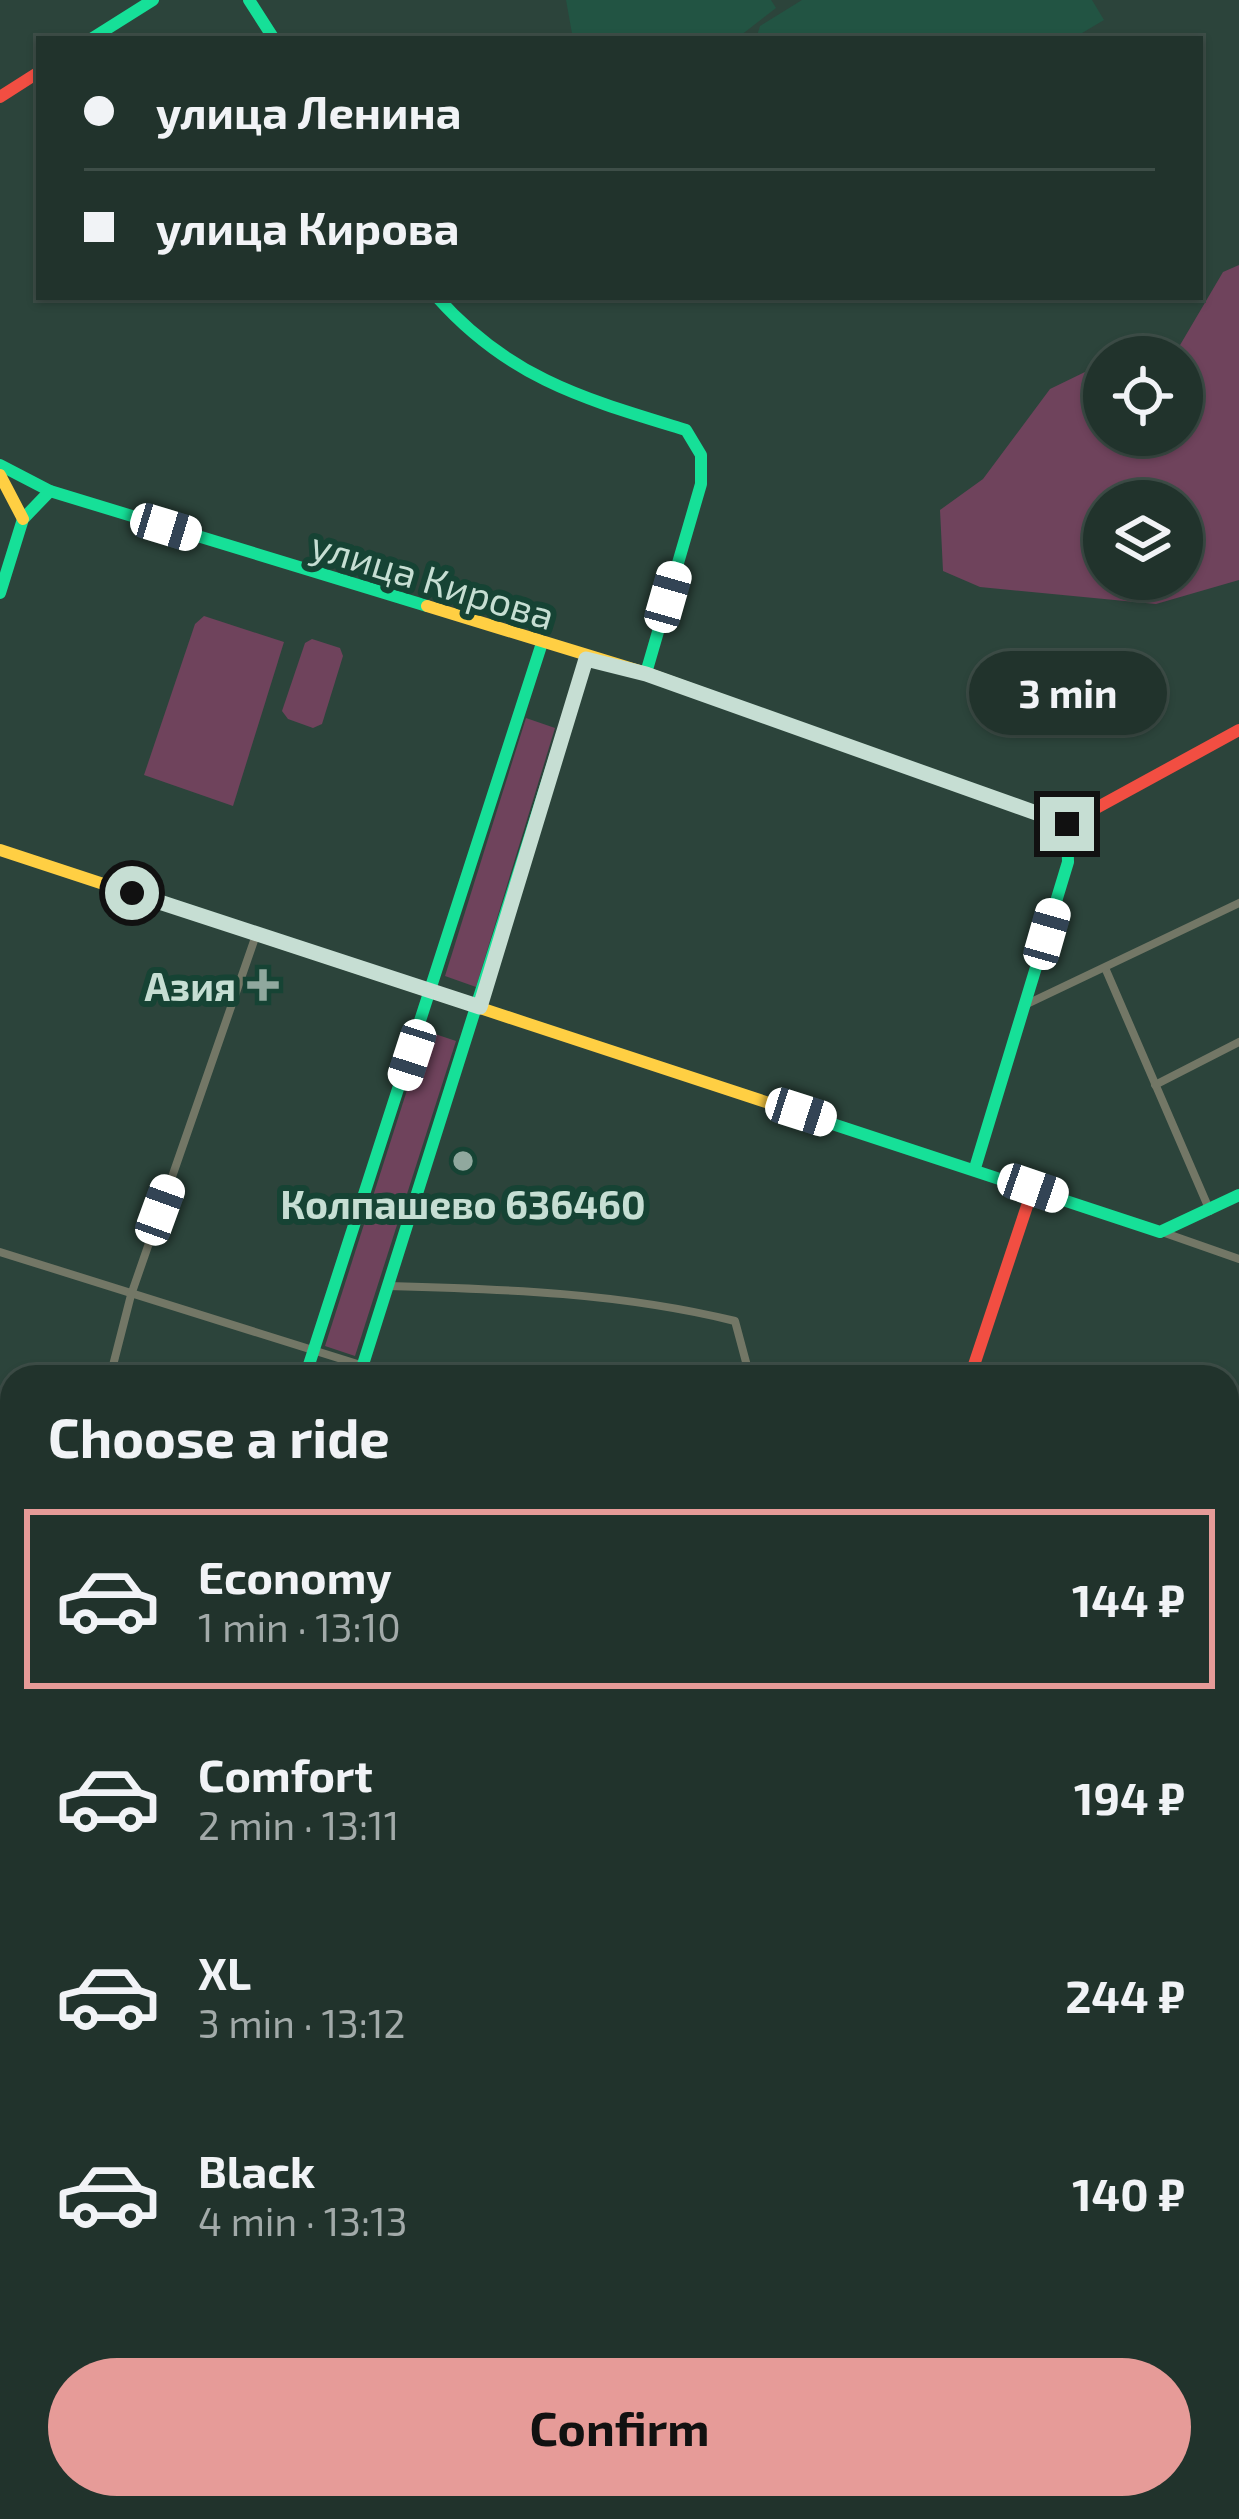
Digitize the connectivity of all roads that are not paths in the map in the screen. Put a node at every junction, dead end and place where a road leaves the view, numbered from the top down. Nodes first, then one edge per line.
1 (153, 0) edge
2 (249, 0) edge
3 (96, 36) edge
4 (272, 36) edge
5 (36, 74) edge
6 (0, 97) edge
7 (439, 300) edge
8 (0, 465) edge
9 (0, 476) edge
10 (50, 491) junction
11 (22, 519) junction
12 (0, 593) edge
13 (541, 646) junction
14 (586, 659) junction
15 (646, 674) junction
16 (1239, 730) edge
17 (1067, 824) junction
18 (0, 850) edge
19 (1239, 903) edge
20 (256, 934) junction
21 (1106, 970) junction
22 (433, 992) junction
23 (1026, 1005) junction
24 (480, 1007) junction
25 (1239, 1042) edge
26 (1154, 1085) junction
27 (976, 1168) junction
28 (1033, 1188) junction
29 (1239, 1196) edge
30 (1210, 1211) junction
31 (1160, 1232) junction
32 (0, 1252) edge
33 (1239, 1259) edge
34 (388, 1286) junction
35 (130, 1295) junction
36 (314, 1351) junction
37 (113, 1365) edge
38 (309, 1365) edge
39 (347, 1365) edge
40 (363, 1365) edge
41 (747, 1365) edge
42 (974, 1365) edge

1 - 3 street
2 - 4 street
5 - 6 street
7 - 15 street
8 - 10 street, улица Кирова
9 - 11 street
10 - 11 street
10 - 13 street, улица Кирова
11 - 12 street
13 - 14 street, улица Кирова
13 - 22 street
14 - 15 street, улица Кирова
14 - 24 street
15 - 17 street, улица Кирова
16 - 17 street
17 - 23 street
18 - 20 street
19 - 21 street
20 - 22 street
20 - 35 street
21 - 23 street
21 - 26 street
22 - 24 street
22 - 36 street
23 - 27 street
24 - 27 street
24 - 34 street
25 - 26 street
26 - 30 street
27 - 28 street
28 - 31 street
28 - 42 street
29 - 30 street
30 - 31 street
31 - 33 street
32 - 35 street
34 - 40 street
34 - 41 street
35 - 36 street
35 - 37 street
36 - 38 street
36 - 39 street

